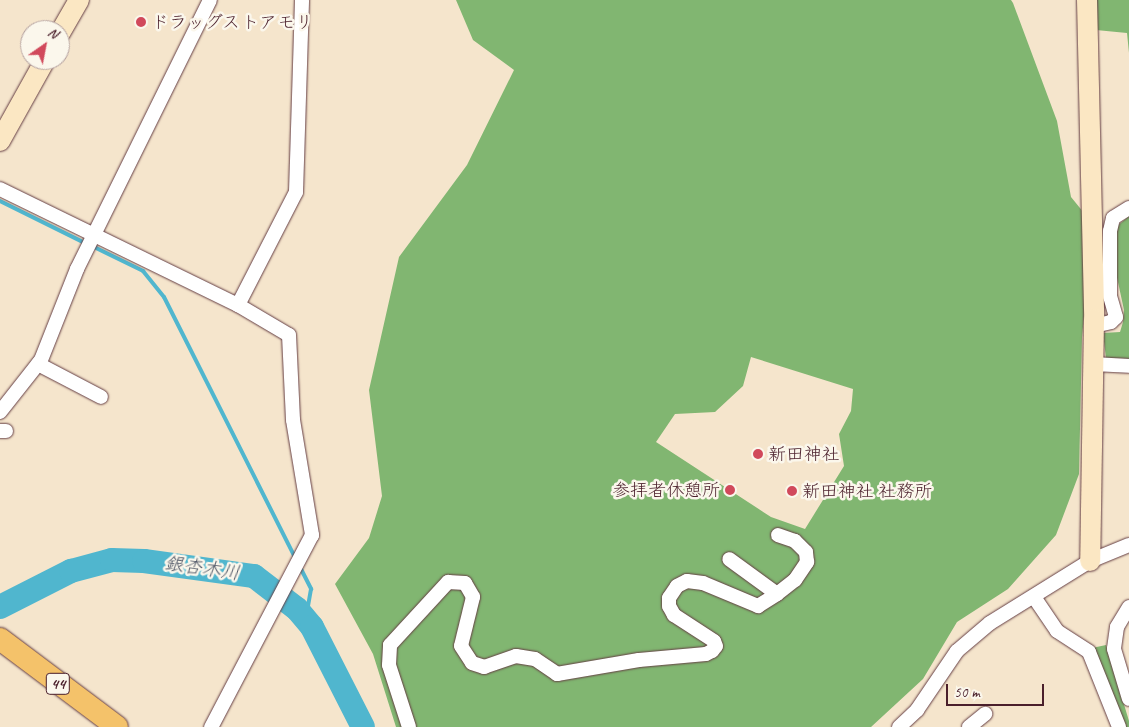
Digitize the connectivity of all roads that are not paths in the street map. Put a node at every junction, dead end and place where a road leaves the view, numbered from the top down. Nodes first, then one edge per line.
1 (79, 0) edge
2 (210, 0) edge
3 (302, 0) edge
4 (1086, 0) edge
5 (68, 20) edge
6 (39, 70) edge
7 (0, 141) edge
8 (0, 189) edge
9 (1129, 208) edge
10 (92, 236) junction
11 (238, 306) junction
12 (1094, 326) junction
13 (38, 364) junction
14 (1093, 364) junction
15 (1129, 366) edge
16 (101, 397) dead end
17 (0, 412) edge
18 (778, 535) dead end
19 (1129, 545) edge
20 (729, 559) dead end
21 (1090, 561) junction
22 (778, 594) junction
23 (1034, 597) junction
24 (1129, 607) edge
25 (0, 639) edge
26 (1129, 699) edge
27 (985, 714) dead end
28 (908, 724) edge
29 (117, 727) edge
30 (210, 727) edge
31 (408, 727) edge
32 (970, 727) edge
33 (1119, 727) edge

1 - 5 street
2 - 10 street
3 - 11 street
4 - 12 street
6 - 7 street
8 - 10 street
9 - 12 street
10 - 11 street
10 - 13 street
11 - 30 street
12 - 14 street
13 - 16 street
13 - 17 street
14 - 15 street
14 - 21 street
18 - 22 street
19 - 21 street
20 - 22 street
21 - 23 street
22 - 31 street
23 - 28 street
23 - 33 street
24 - 26 street
25 - 29 main road, 44
27 - 32 street

